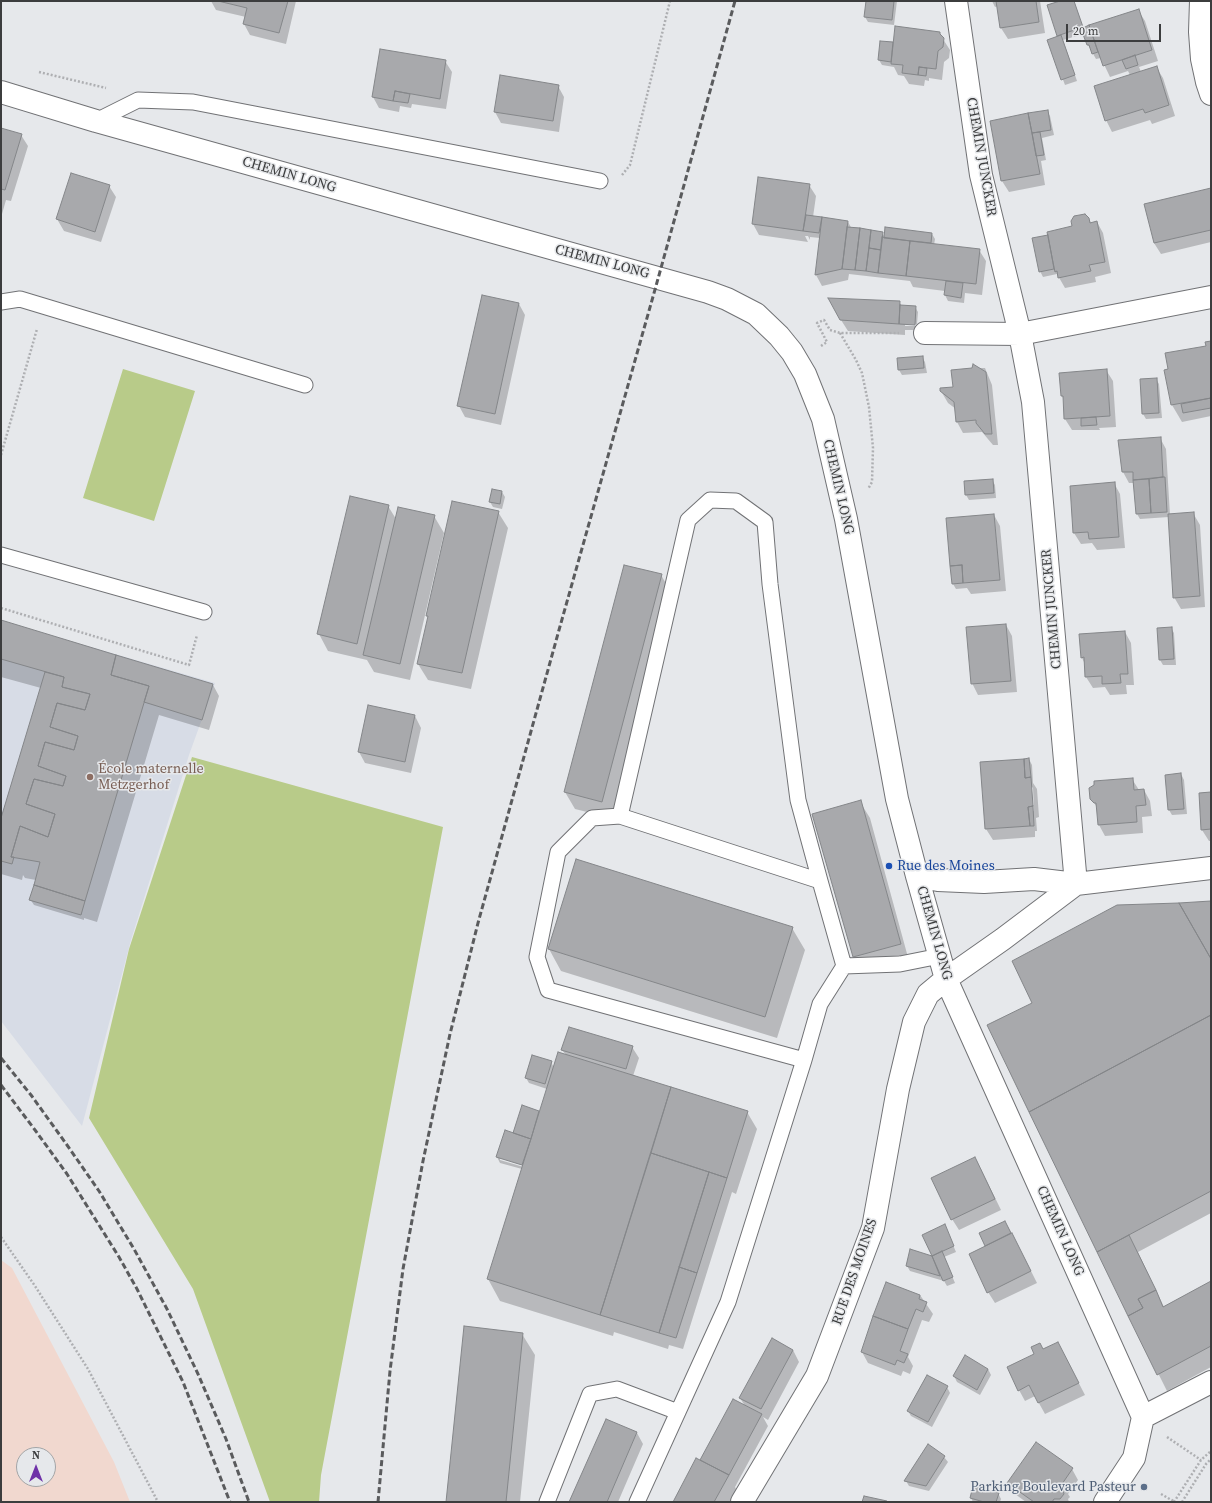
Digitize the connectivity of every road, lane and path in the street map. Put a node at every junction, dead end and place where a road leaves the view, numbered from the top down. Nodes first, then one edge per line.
1 (670, 1) edge
2 (956, 1) edge
3 (1201, 1) edge
4 (39, 72) dead end
5 (1, 92) edge
6 (1211, 94) edge
7 (138, 100) junction
8 (96, 121) junction
9 (600, 182) joint
10 (1211, 297) edge
11 (1, 302) edge
12 (43, 306) junction
13 (840, 333) junction
14 (925, 333) joint
15 (1020, 334) junction
16 (817, 348) dead end
17 (305, 385) dead end
18 (1, 455) edge
19 (846, 519) junction
20 (1, 555) edge
21 (1, 608) edge
22 (204, 612) joint
23 (620, 816) junction
24 (1211, 868) edge
25 (917, 876) junction
26 (820, 880) junction
27 (1076, 884) junction
28 (940, 956) junction
29 (844, 966) junction
30 (946, 979) junction
31 (804, 1060) junction
32 (1, 1237) edge
33 (1211, 1382) edge
34 (678, 1412) junction
35 (1143, 1417) junction
36 (1211, 1451) edge
37 (1211, 1459) edge
38 (1201, 1460) junction
39 (1161, 1494) dead end
40 (158, 1502) edge
41 (547, 1502) edge
42 (637, 1502) edge
43 (742, 1502) edge
44 (1105, 1502) edge
45 (1175, 1502) edge
46 (1182, 1502) edge

1 - 9 path
2 - 15 street, CHEMIN JUNCKER
3 - 6 street
4 - 7 path
5 - 8 street, CHEMIN LONG
7 - 8 lane
7 - 9 lane
8 - 19 street, CHEMIN LONG
10 - 15 street
11 - 12 lane
12 - 17 lane
12 - 18 path
13 - 14 path
13 - 16 path
13 - 19 path
14 - 15 street
15 - 27 street, CHEMIN JUNCKER
19 - 25 street, CHEMIN LONG
20 - 22 lane
21 - 22 path
23 - 26 lane
23 - 26 lane
23 - 31 lane
24 - 27 street
25 - 27 street
25 - 28 street, CHEMIN LONG
26 - 29 lane
27 - 30 street, RUE DES MOINES
28 - 29 lane
28 - 30 street, CHEMIN LONG
29 - 31 lane
30 - 35 street, CHEMIN LONG
30 - 43 street, RUE DES MOINES
31 - 34 lane
32 - 40 path
33 - 35 street
34 - 41 lane
34 - 42 lane
35 - 38 path
35 - 44 street
36 - 38 path
37 - 46 path
38 - 45 path
39 - 45 path

